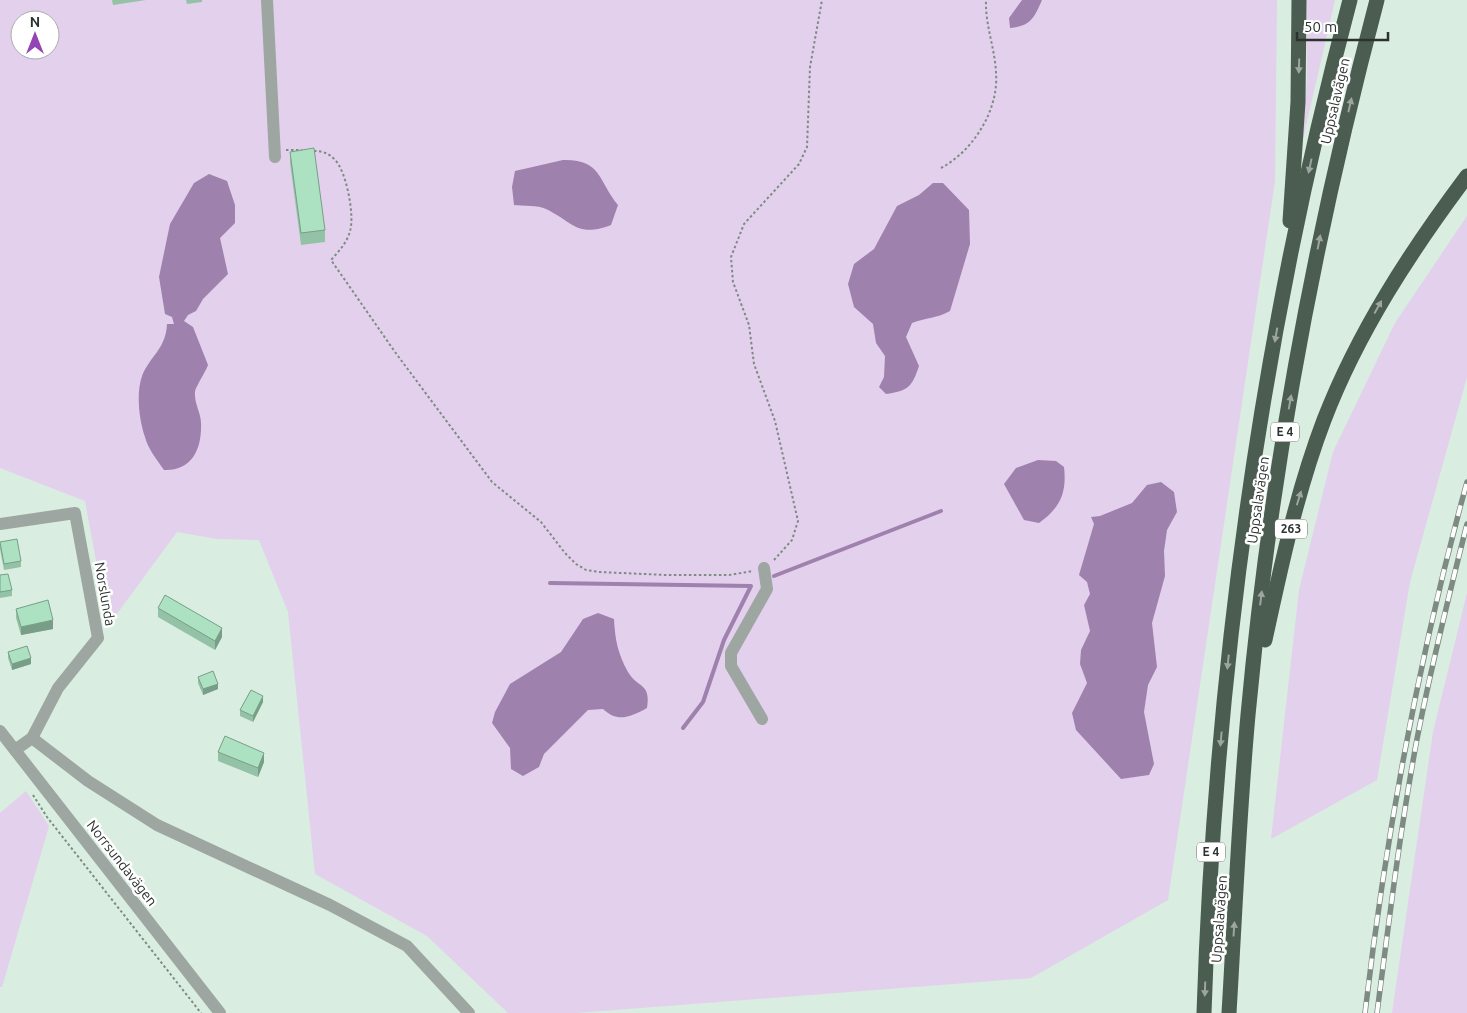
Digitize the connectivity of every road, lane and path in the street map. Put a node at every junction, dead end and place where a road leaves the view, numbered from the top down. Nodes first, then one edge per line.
1 (268, 0) edge
2 (822, 0) edge
3 (986, 0) edge
4 (1299, 0) edge
5 (1350, 0) edge
6 (1376, 0) edge
7 (304, 150) edge
8 (314, 151) edge
9 (275, 153) joint
10 (941, 168) dead end
11 (1467, 176) edge
12 (1282, 299) junction
13 (0, 524) edge
14 (764, 568) junction
15 (1248, 716) junction
16 (762, 719) dead end
17 (0, 731) edge
18 (32, 738) junction
19 (15, 750) junction
20 (32, 793) dead end
21 (201, 1013) edge
22 (220, 1013) edge
23 (469, 1013) edge
24 (1204, 1013) edge
25 (1229, 1013) edge

1 - 9 street
2 - 14 path
3 - 10 path
4 -> 12 highway
5 -> 12 highway, Uppsalavägen / E 4
15 -> 6 highway, Uppsalavägen / E 4
7 - 9 path
8 - 14 path
15 -> 11 highway, 263
12 -> 24 highway, Uppsalavägen / E 4
13 - 18 street, Norslunda
14 - 16 street
25 -> 15 highway, Uppsalavägen / E 4
17 - 19 street, Norrsundavägen
18 - 19 street
18 - 23 street
19 - 22 street, Norrsundavägen
20 - 21 path

